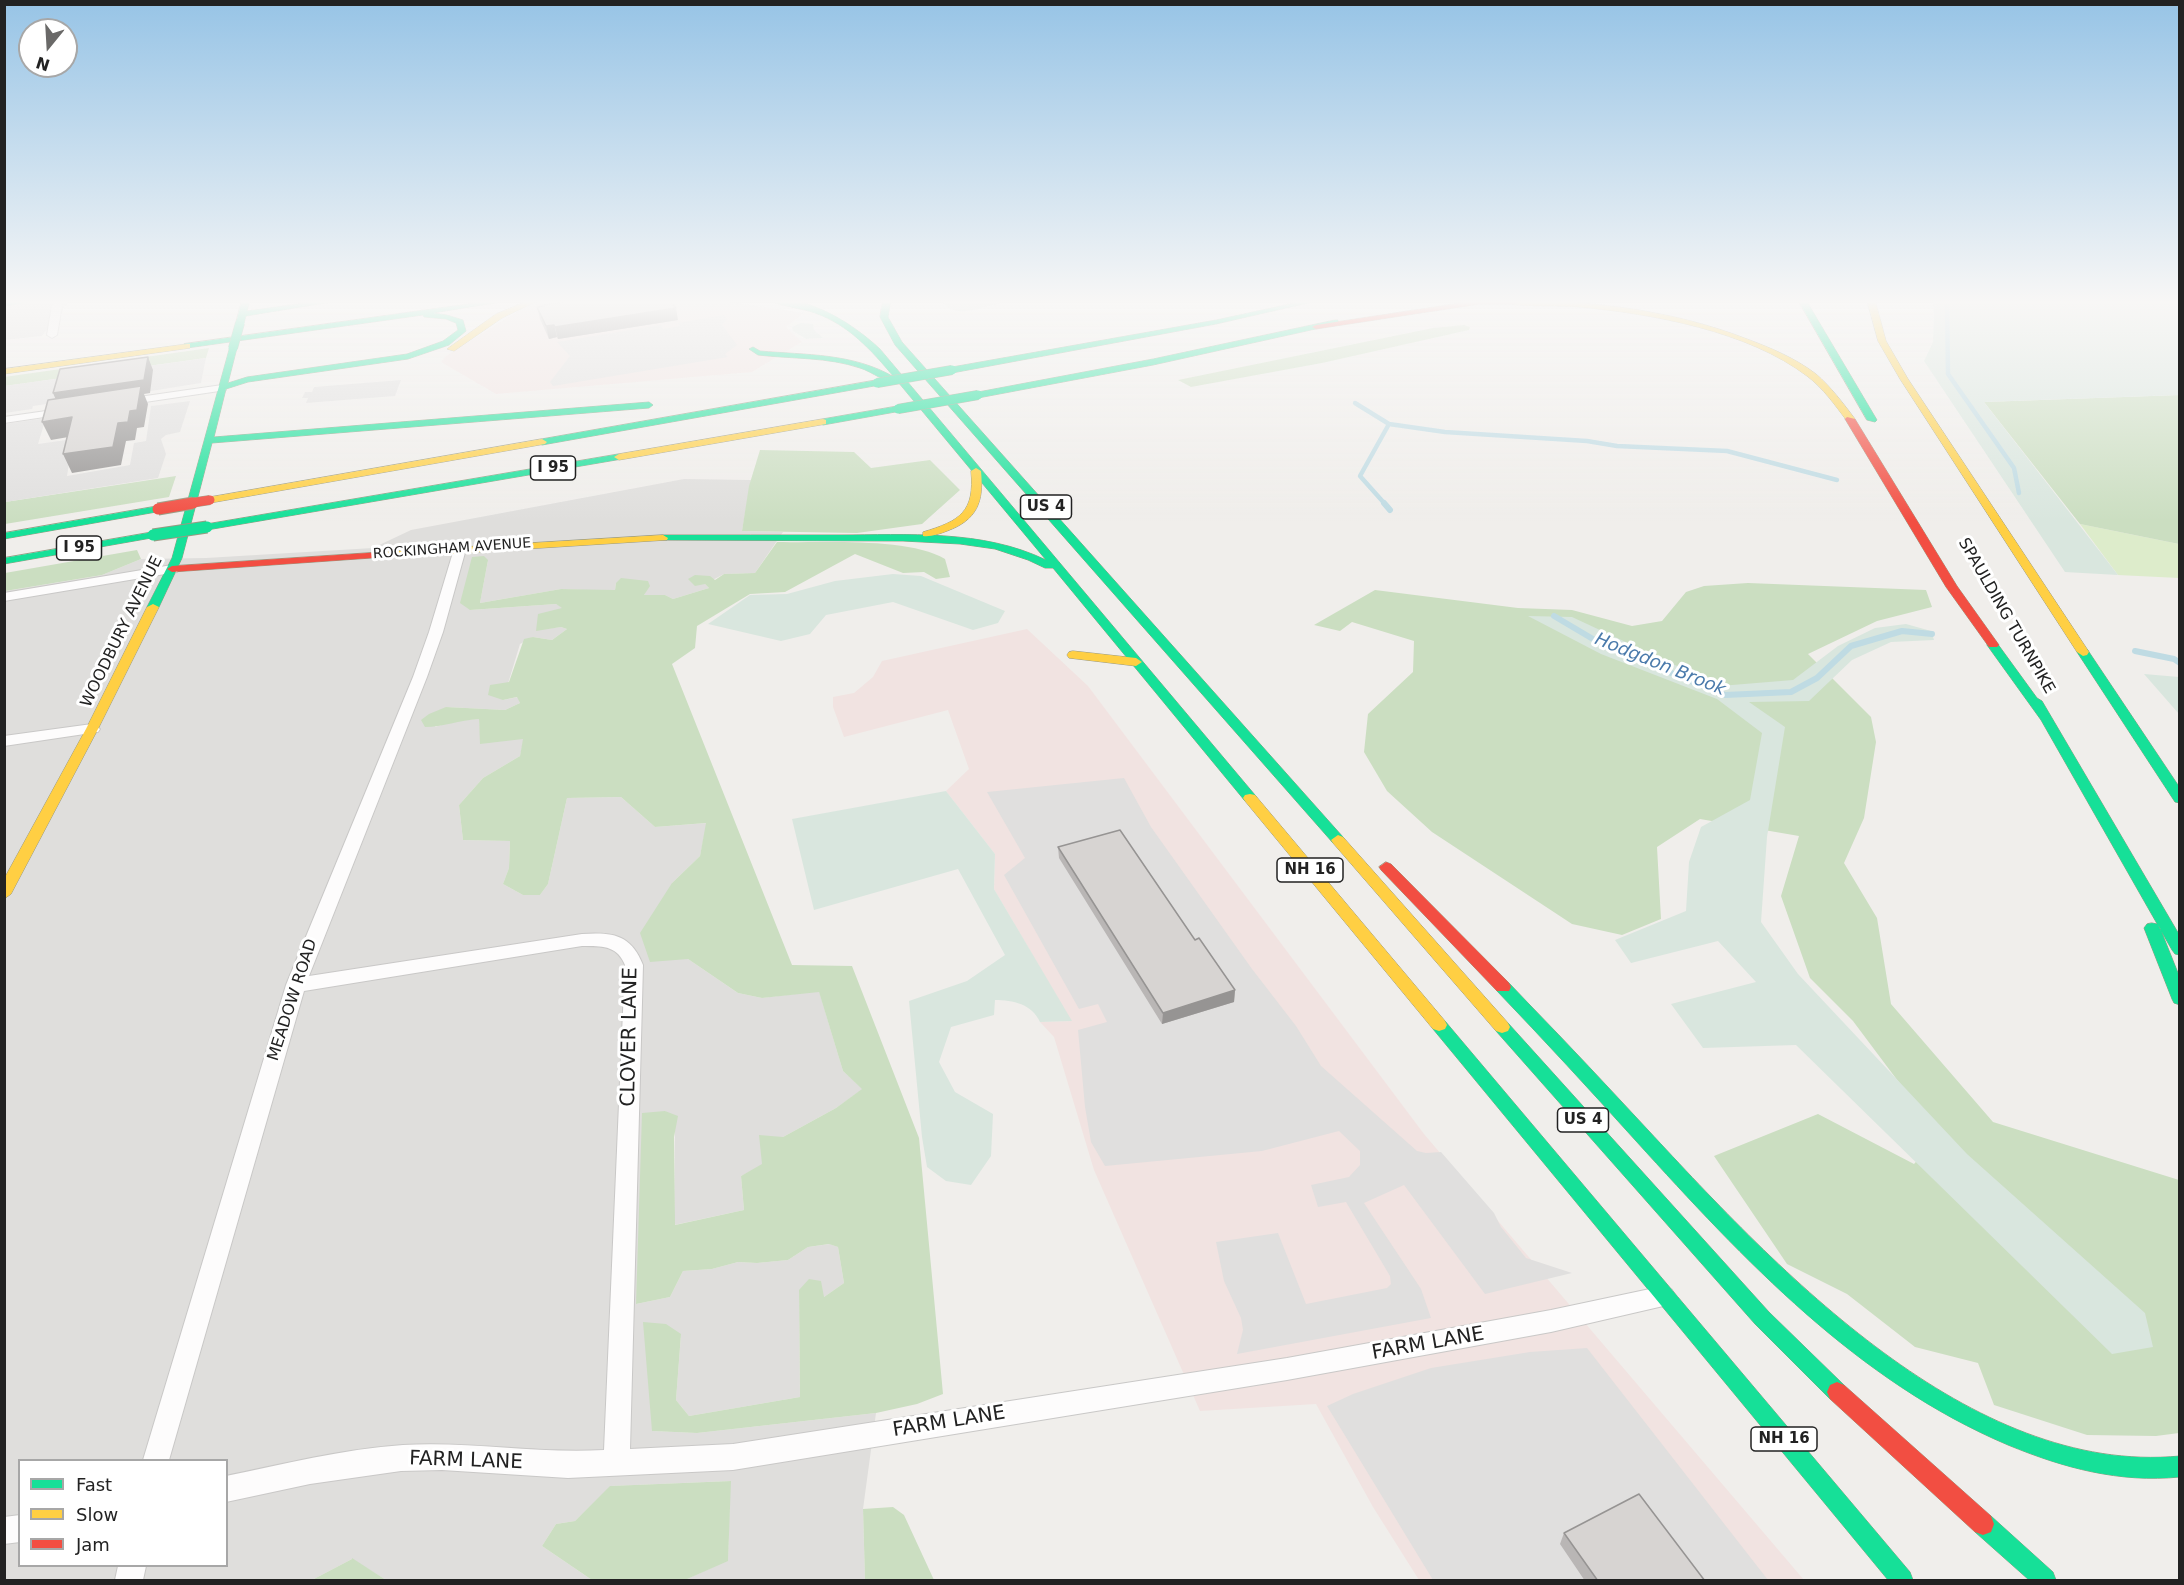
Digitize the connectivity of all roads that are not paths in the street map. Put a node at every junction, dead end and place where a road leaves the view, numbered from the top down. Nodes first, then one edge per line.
1 (226, 374) edge
2 (287, 374) edge
3 (328, 374) edge
4 (883, 374) edge
5 (897, 374) edge
6 (926, 374) edge
7 (929, 374) edge
8 (1090, 374) edge
9 (1808, 374) edge
10 (1845, 374) edge
11 (1901, 374) edge
12 (877, 383) junction
13 (222, 388) junction
14 (911, 390) junction
15 (692, 402) dead end
16 (114, 404) edge
17 (669, 404) dead end
18 (80, 409) edge
19 (4, 420) edge
20 (1878, 430) dead end
21 (209, 440) junction
22 (976, 471) junction
23 (4, 537) edge
24 (903, 538) junction
25 (460, 549) junction
26 (4, 561) edge
27 (172, 569) junction
28 (1065, 576) junction
29 (1968, 585) dead end
30 (4, 597) edge
31 (1153, 630) junction
32 (1097, 632) junction
33 (1136, 662) junction
34 (2047, 720) junction
35 (92, 729) junction
36 (4, 741) edge
37 (2180, 799) edge
38 (1331, 811) dead end
39 (2122, 849) junction
40 (1379, 860) dead end
41 (4, 894) edge
42 (2180, 950) edge
43 (296, 985) junction
44 (2180, 999) edge
45 (1666, 1297) junction
46 (157, 1459) edge
47 (617, 1464) junction
48 (2180, 1466) edge
49 (228, 1489) edge
50 (1902, 1581) edge
51 (2045, 1581) edge

1 - 13 main road, WOODBURY AVENUE, bridge
2 - 13 main road
3 - 13 main road
4 - 14 main road
5 - 14 main road, NH 16
6 - 31 main road, US 4
7 - 12 main road, I 95, bridge
8 - 26 main road, I 95, bridge
9 - 34 main road
10 - 20 main road
11 - 37 main road
12 - 15 main road
12 - 23 main road, I 95, bridge
13 - 16 street
13 - 21 main road, WOODBURY AVENUE
14 - 22 main road, NH 16
17 - 21 main road
18 - 19 street
21 - 27 main road, WOODBURY AVENUE
22 - 24 main road
22 - 28 main road, NH 16
24 - 25 main road, ROCKINGHAM AVENUE
24 - 28 main road
25 - 27 main road, ROCKINGHAM AVENUE
25 - 43 street, MEADOW ROAD
27 - 30 street, ROCKINGHAM AVENUE
27 - 35 main road, WOODBURY AVENUE
28 - 32 main road, NH 16
29 - 34 main road, SPAULDING TURNPIKE
31 - 38 main road
31 - 51 main road, US 4
32 - 33 main road, NH 16
32 - 33 main road
33 - 45 main road, NH 16
34 - 39 main road, SPAULDING TURNPIKE
35 - 36 street
35 - 41 main road, WOODBURY AVENUE
39 - 42 main road, SPAULDING TURNPIKE
39 - 44 main road
40 - 48 main road
43 - 46 street, MEADOW ROAD
43 - 47 street, CLOVER LANE
45 - 47 street, FARM LANE
45 - 50 main road, NH 16
47 - 49 street, FARM LANE

